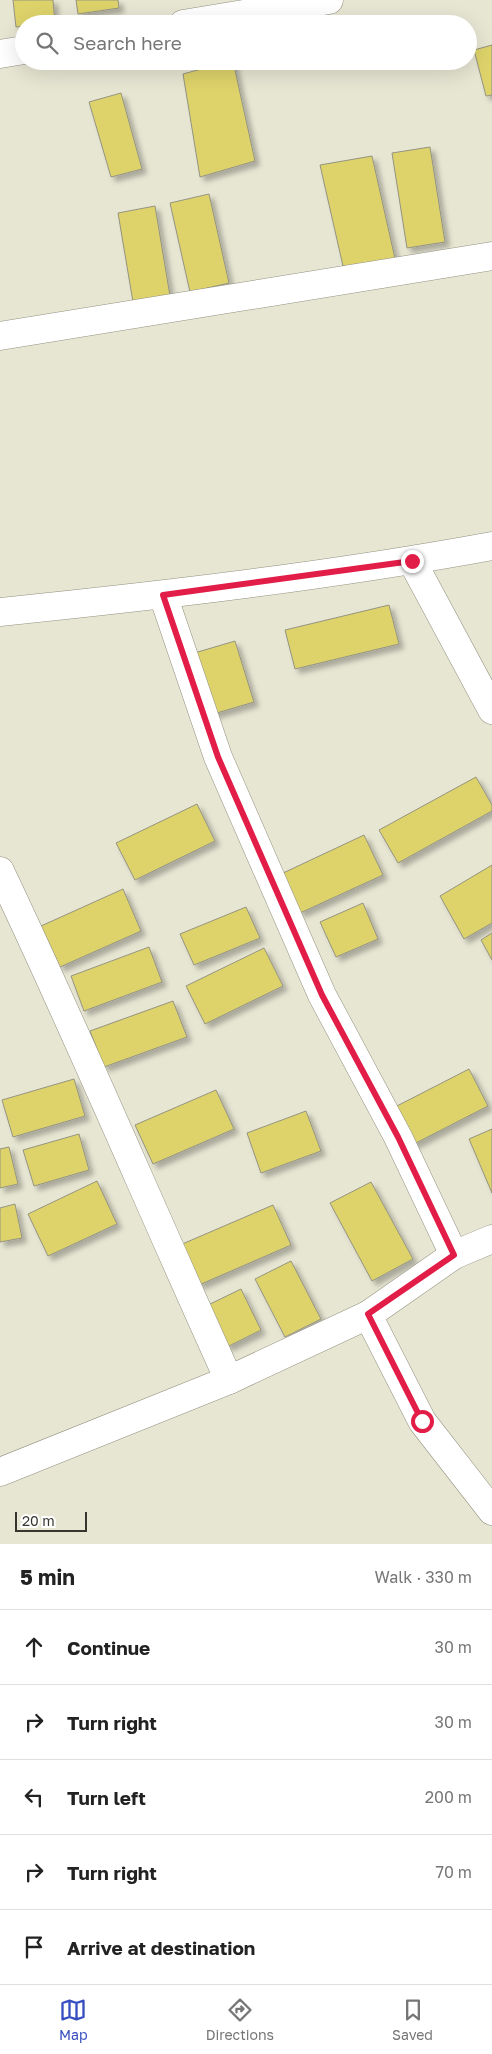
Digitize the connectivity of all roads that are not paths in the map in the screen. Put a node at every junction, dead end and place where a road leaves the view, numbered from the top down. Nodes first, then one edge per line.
1 (329, 0) edge
2 (238, 15) edge
3 (15, 52) edge
4 (0, 54) edge
5 (492, 256) edge
6 (0, 336) edge
7 (492, 546) edge
8 (412, 561) junction
9 (163, 595) junction
10 (0, 612) edge
11 (492, 710) edge
12 (0, 871) edge
13 (492, 1239) edge
14 (454, 1255) junction
15 (368, 1314) junction
16 (229, 1380) junction
17 (0, 1472) edge
18 (492, 1511) edge

1 - 2 street
3 - 4 street
5 - 6 street
7 - 8 street
8 - 9 street
8 - 11 street
9 - 10 street
9 - 14 street
12 - 16 street
13 - 14 street
14 - 15 street
15 - 16 street
15 - 18 street
16 - 17 street

